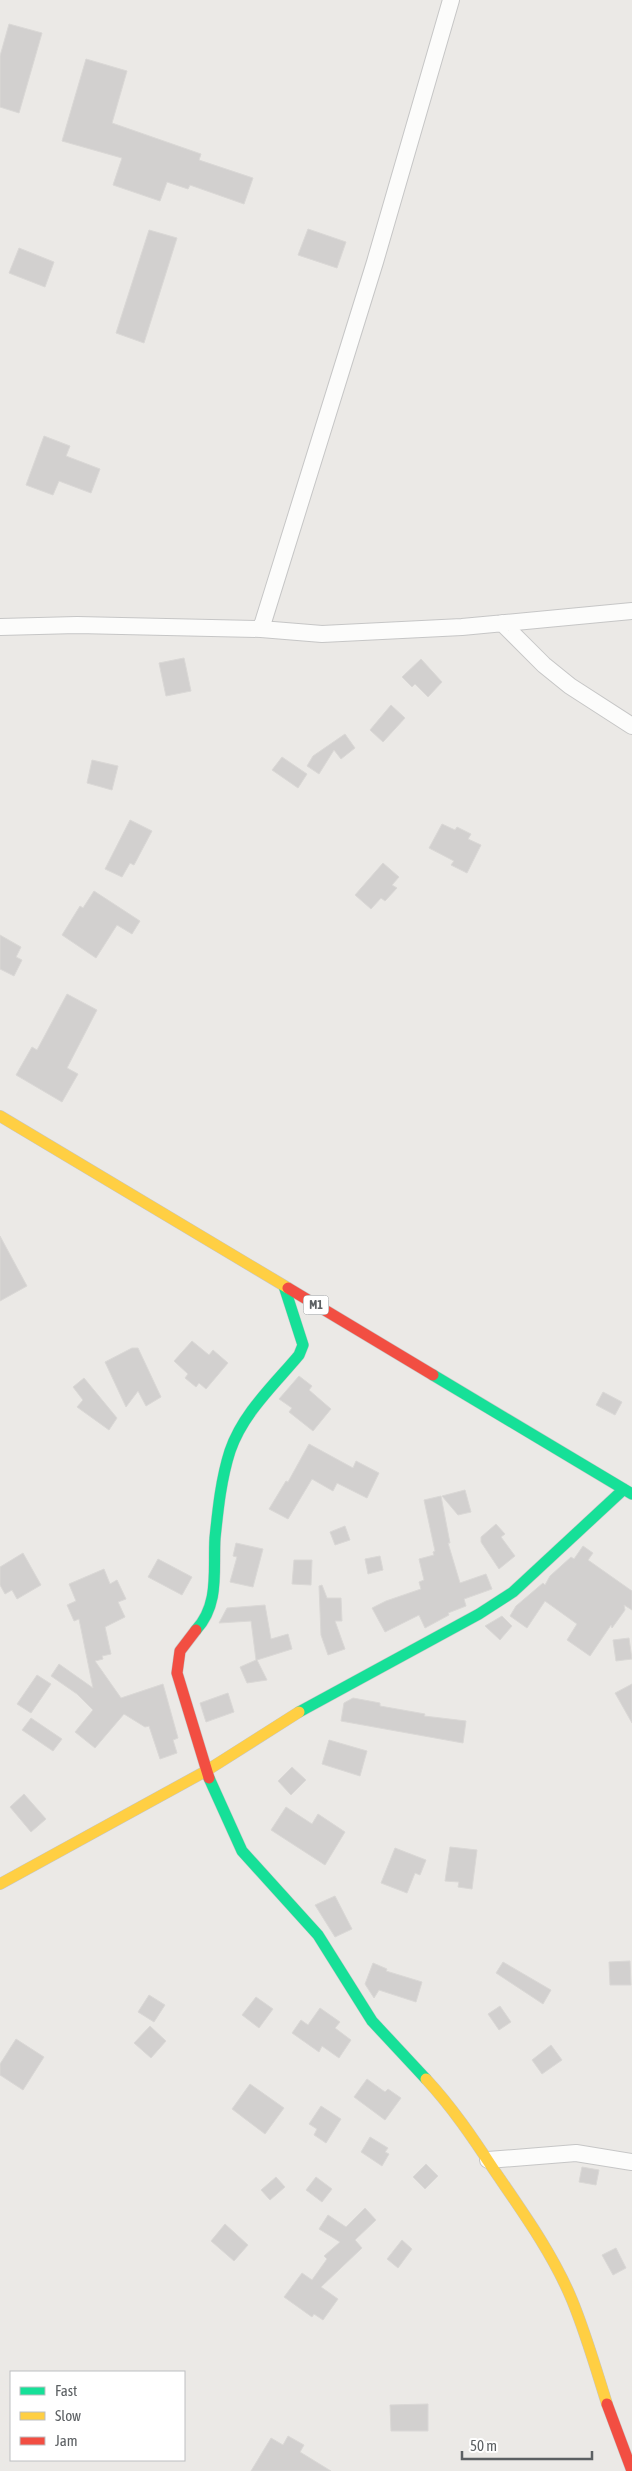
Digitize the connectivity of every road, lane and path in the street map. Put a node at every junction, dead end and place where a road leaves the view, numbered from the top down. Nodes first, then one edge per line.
1 (451, 0) edge
2 (632, 611) edge
3 (502, 623) junction
4 (0, 627) edge
5 (261, 629) junction
6 (632, 726) edge
7 (0, 1116) edge
8 (284, 1286) junction
9 (628, 1491) edge
10 (206, 1770) junction
11 (0, 1884) edge
12 (488, 2160) junction
13 (632, 2162) edge
14 (632, 2471) edge

1 - 5 street
2 - 3 street
3 - 5 street
3 - 6 street
4 - 5 street
7 - 8 main road, M1
8 - 9 main road, M1
8 - 10 main road
9 - 10 main road
10 - 11 main road
10 - 12 main road
12 - 13 street
12 - 14 main road

